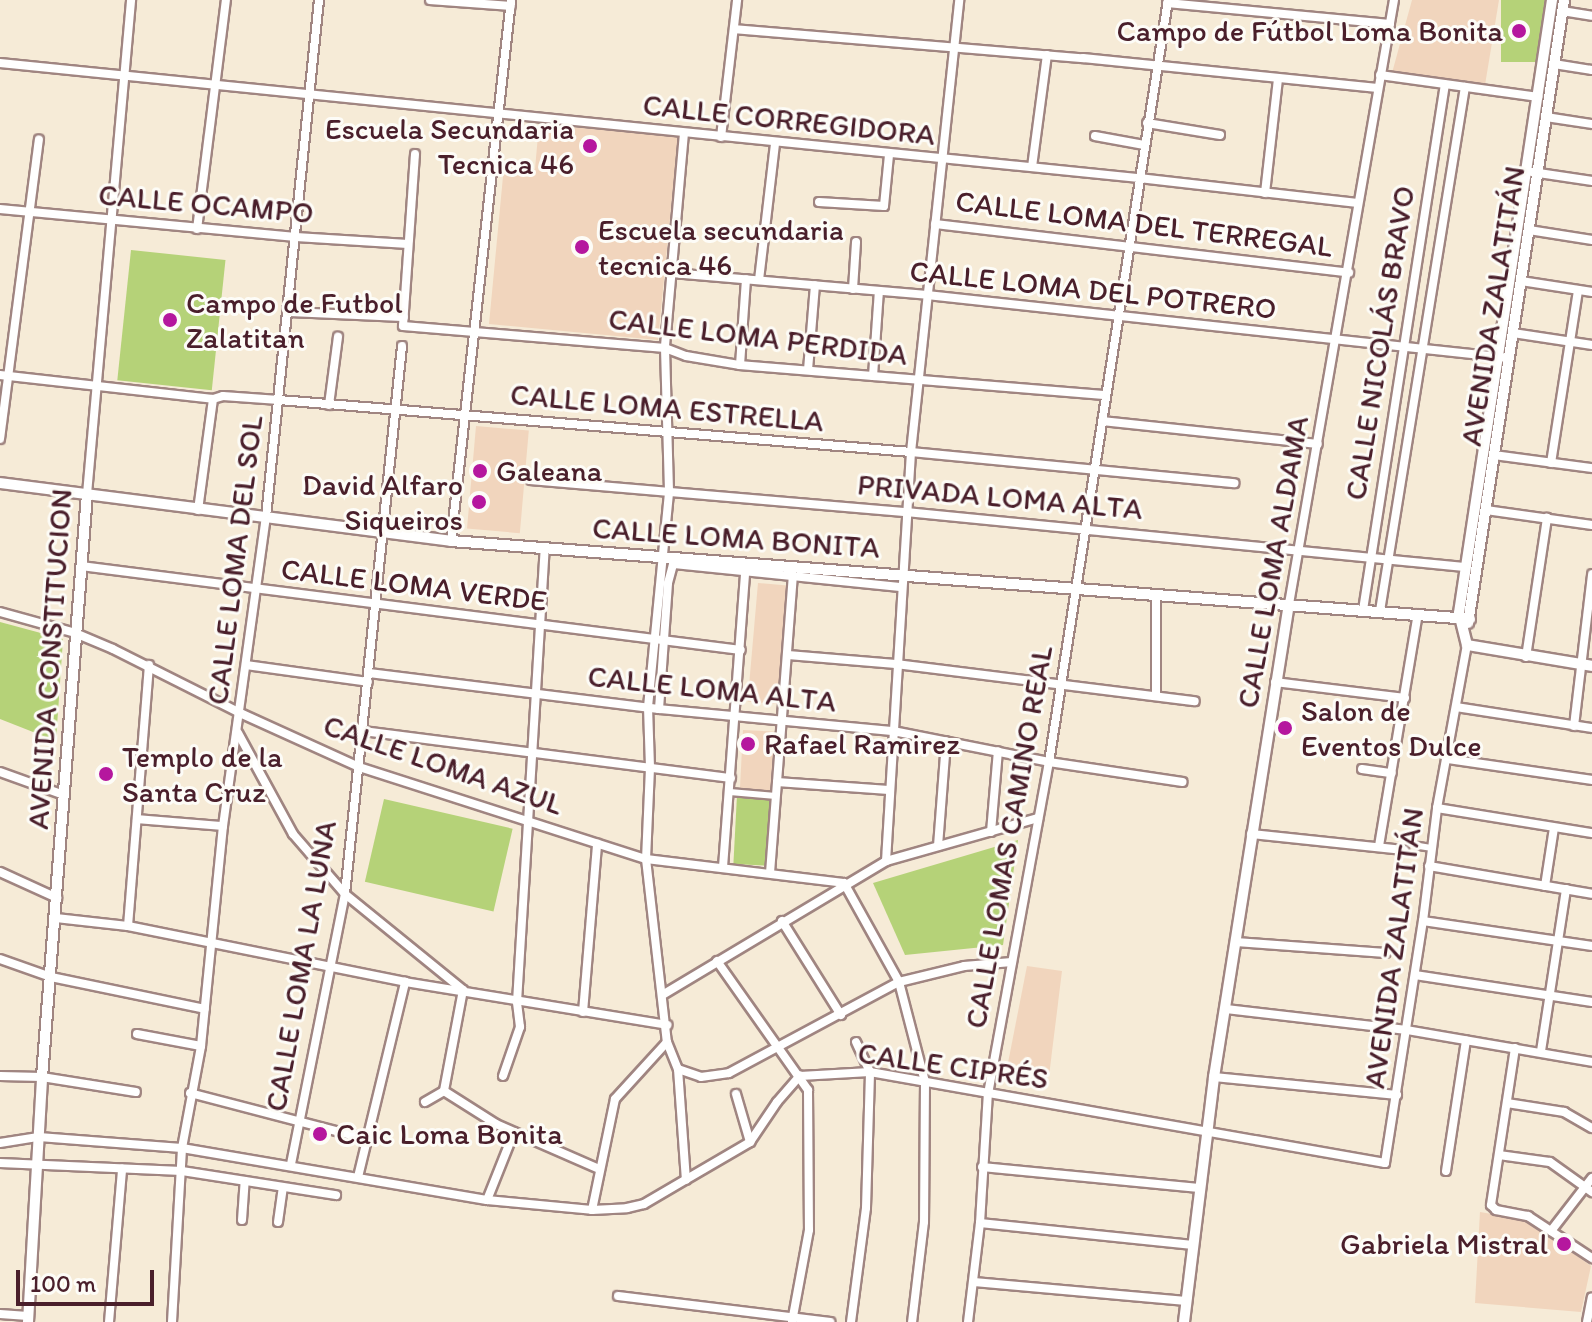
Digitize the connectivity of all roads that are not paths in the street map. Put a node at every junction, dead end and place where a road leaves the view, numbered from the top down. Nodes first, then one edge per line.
1 (131, 0) edge
2 (226, 0) edge
3 (319, 0) edge
4 (430, 0) edge
5 (737, 0) edge
6 (959, 0) edge
7 (1394, 0) edge
8 (1552, 0) edge
9 (1168, 2) edge
10 (511, 3) edge
11 (1563, 6) edge
12 (1592, 16) edge
13 (1390, 24) junction
14 (734, 29) junction
15 (954, 47) junction
16 (1047, 55) junction
17 (0, 63) edge
18 (1554, 64) junction
19 (1157, 67) junction
20 (1592, 70) edge
21 (1380, 75) junction
22 (122, 76) junction
23 (1278, 79) junction
24 (1445, 84) junction
25 (215, 86) junction
26 (1465, 87) junction
27 (1377, 88) junction
28 (311, 97) junction
29 (1538, 97) junction
30 (497, 114) junction
31 (1546, 117) junction
32 (1147, 123) junction
33 (1592, 124) edge
34 (684, 133) junction
35 (1220, 135) dead end
36 (1095, 136) dead end
37 (721, 137) junction
38 (39, 140) dead end
39 (775, 143) junction
40 (1144, 145) junction
41 (415, 154) dead end
42 (889, 155) junction
43 (941, 160) junction
44 (1032, 167) junction
45 (1532, 172) junction
46 (1139, 178) junction
47 (1592, 181) edge
48 (1265, 193) junction
49 (819, 202) dead end
50 (1358, 203) junction
51 (0, 209) edge
52 (31, 212) junction
53 (109, 221) junction
54 (935, 224) junction
55 (197, 229) junction
56 (1529, 230) junction
57 (296, 237) junction
58 (1592, 240) edge
59 (856, 242) dead end
60 (408, 244) junction
61 (1129, 246) junction
62 (672, 273) junction
63 (1349, 273) junction
64 (746, 279) junction
65 (759, 280) junction
66 (1521, 281) junction
67 (815, 285) junction
68 (853, 289) junction
69 (1578, 290) junction
70 (879, 291) junction
71 (1592, 292) edge
72 (927, 295) junction
73 (288, 312) junction
74 (1119, 317) junction
75 (404, 322) junction
76 (474, 331) junction
77 (1513, 333) junction
78 (338, 337) dead end
79 (1337, 341) junction
80 (1570, 342) junction
81 (1592, 345) edge
82 (402, 346) dead end
83 (665, 348) junction
84 (1404, 349) junction
85 (1422, 351) junction
86 (1504, 357) junction
87 (740, 365) junction
88 (808, 370) junction
89 (4, 376) edge
90 (873, 376) junction
91 (918, 379) junction
92 (95, 387) junction
93 (1106, 395) junction
94 (213, 399) junction
95 (279, 400) junction
96 (329, 405) junction
97 (395, 411) junction
98 (467, 416) junction
99 (1102, 421) junction
100 (670, 432) junction
101 (0, 439) edge
102 (1318, 444) junction
103 (911, 452) junction
104 (1494, 455) junction
105 (1551, 463) junction
106 (1592, 468) edge
107 (1095, 469) junction
108 (531, 480) dead end
109 (0, 483) edge
110 (1235, 483) dead end
111 (669, 493) junction
112 (87, 494) junction
113 (198, 510) junction
114 (1486, 510) junction
115 (906, 512) junction
116 (266, 517) junction
117 (1547, 518) junction
118 (1592, 525) edge
119 (1087, 529) junction
120 (382, 533) junction
121 (451, 541) junction
122 (545, 549) junction
123 (1299, 552) junction
124 (660, 555) junction
125 (1371, 558) junction
126 (1388, 560) junction
127 (81, 566) junction
128 (1464, 567) junction
129 (745, 571) junction
130 (1592, 574) edge
131 (793, 575) junction
132 (902, 581) junction
133 (256, 588) junction
134 (1077, 588) junction
135 (1156, 595) junction
136 (376, 604) junction
137 (1289, 604) junction
138 (1589, 604) edge
139 (1363, 610) junction
140 (1380, 611) junction
141 (0, 612) edge
142 (1418, 614) junction
143 (1465, 622) junction
144 (541, 625) junction
145 (75, 633) junction
146 (653, 640) junction
147 (665, 641) junction
148 (1467, 645) junction
149 (741, 650) junction
150 (788, 655) junction
151 (1526, 657) junction
152 (896, 664) junction
153 (149, 665) junction
154 (246, 665) junction
155 (1586, 666) edge
156 (368, 678) junction
157 (1275, 682) junction
158 (1060, 686) junction
159 (538, 694) junction
160 (1156, 696) junction
161 (1405, 698) junction
162 (1195, 701) dead end
163 (648, 707) junction
164 (1456, 707) junction
165 (659, 709) junction
166 (240, 713) junction
167 (735, 717) junction
168 (782, 721) junction
169 (1574, 726) junction
170 (1592, 728) edge
171 (363, 731) junction
172 (893, 731) junction
173 (238, 733) junction
174 (946, 741) junction
175 (998, 751) junction
176 (534, 753) junction
177 (1448, 759) junction
178 (1049, 762) junction
179 (359, 767) junction
180 (650, 768) junction
181 (1362, 769) dead end
182 (0, 772) edge
183 (1392, 773) junction
184 (731, 778) junction
185 (1592, 780) edge
186 (777, 782) junction
187 (1183, 782) dead end
188 (889, 790) junction
189 (730, 792) junction
190 (64, 795) junction
191 (776, 796) junction
192 (1437, 808) junction
193 (1038, 818) junction
194 (137, 819) junction
195 (531, 822) junction
196 (223, 826) junction
197 (1554, 828) junction
198 (991, 832) junction
199 (1592, 833) edge
200 (1251, 834) junction
201 (597, 844) junction
202 (938, 846) junction
203 (1379, 846) junction
204 (1419, 846) dead end
205 (1431, 848) junction
206 (1404, 850) dead end
207 (646, 859) junction
208 (886, 861) junction
209 (1429, 866) junction
210 (723, 867) junction
211 (0, 872) edge
212 (770, 873) junction
213 (844, 883) junction
214 (1545, 886) junction
215 (1566, 889) junction
216 (345, 894) junction
217 (1592, 894) edge
218 (57, 898) junction
219 (56, 918) junction
220 (782, 921) junction
221 (1423, 921) junction
222 (128, 926) junction
223 (1558, 941) junction
224 (211, 942) junction
225 (1236, 942) junction
226 (1592, 946) edge
227 (1386, 953) dead end
228 (0, 959) edge
229 (717, 961) junction
230 (1012, 962) junction
231 (328, 966) junction
232 (1415, 975) junction
233 (51, 977) junction
234 (405, 982) junction
235 (899, 982) junction
236 (463, 990) junction
237 (664, 994) junction
238 (1549, 996) junction
239 (517, 1002) junction
240 (1592, 1002) edge
241 (205, 1009) junction
242 (1226, 1009) junction
243 (583, 1012) junction
244 (841, 1015) junction
245 (668, 1025) junction
246 (1407, 1030) junction
247 (137, 1034) dead end
248 (1466, 1041) junction
249 (667, 1042) junction
250 (856, 1042) dead end
251 (201, 1046) junction
252 (1515, 1048) junction
253 (778, 1049) junction
254 (1541, 1051) junction
255 (1592, 1062) edge
256 (678, 1069) junction
257 (870, 1072) junction
258 (0, 1076) edge
259 (503, 1076) dead end
260 (800, 1076) junction
261 (42, 1077) junction
262 (1214, 1077) junction
263 (925, 1082) junction
264 (444, 1091) junction
265 (136, 1092) dead end
266 (190, 1093) junction
267 (736, 1094) dead end
268 (988, 1094) junction
269 (1397, 1095) junction
270 (425, 1102) dead end
271 (1507, 1103) junction
272 (297, 1123) junction
273 (1592, 1128) edge
274 (514, 1132) junction
275 (1206, 1132) junction
276 (39, 1137) junction
277 (367, 1139) junction
278 (750, 1142) junction
279 (0, 1143) edge
280 (182, 1148) junction
281 (1499, 1155) junction
282 (0, 1163) edge
283 (1385, 1163) joint
284 (36, 1164) junction
285 (291, 1164) junction
286 (982, 1167) junction
287 (122, 1169) junction
288 (599, 1169) junction
289 (182, 1171) junction
290 (1446, 1171) dead end
291 (358, 1177) junction
292 (1592, 1178) edge
293 (686, 1180) junction
294 (245, 1181) junction
295 (283, 1188) junction
296 (1199, 1188) junction
297 (1588, 1190) edge
298 (336, 1195) dead end
299 (487, 1200) junction
300 (592, 1210) junction
301 (242, 1220) dead end
302 (278, 1222) dead end
303 (980, 1223) junction
304 (1551, 1231) junction
305 (1193, 1245) junction
306 (1592, 1258) edge
307 (974, 1282) junction
308 (618, 1296) dead end
309 (1592, 1297) edge
310 (1186, 1301) junction
311 (738, 1311) junction
312 (0, 1314) edge
313 (28, 1319) edge
314 (792, 1319) edge
315 (109, 1322) edge
316 (172, 1322) edge
317 (736, 1322) edge
318 (830, 1322) edge
319 (851, 1322) edge
320 (912, 1322) edge
321 (968, 1322) edge
322 (1184, 1322) edge
323 (1587, 1322) edge

1 - 22 street, AVENIDA CONSTITUCION
2 - 25 street
3 - 28 street, CALLE LOMA DEL SOL
4 - 10 street
5 - 14 street
6 - 15 street
7 - 13 street, CALLE LOMA ALDAMA
8 - 29 street, AVENIDA ZALATITÁN
9 - 13 street
9 - 19 street, CALLE LOMAS CAMINO REAL
10 - 30 street
11 - 12 street
11 - 18 street, AVENIDA ZALATITÁN
13 - 21 street, CALLE LOMA ALDAMA
14 - 15 street
14 - 37 street
15 - 16 street
15 - 43 street
16 - 19 street
16 - 44 street
17 - 22 street, CALLE CORREGIDORA
18 - 20 street
18 - 31 street, AVENIDA ZALATITÁN
19 - 23 street
19 - 32 street, CALLE LOMAS CAMINO REAL
21 - 24 street
21 - 27 street, CALLE LOMA ALDAMA
22 - 25 street, CALLE CORREGIDORA
22 - 53 street, AVENIDA CONSTITUCION
23 - 27 street
23 - 48 street
24 - 26 street
24 - 84 street, CALLE NICOLÁS BRAVO
25 - 28 street, CALLE CORREGIDORA
25 - 55 street
26 - 29 street
26 - 85 street, CALLE NICOLÁS BRAVO
27 - 50 street, CALLE LOMA ALDAMA
28 - 30 street, CALLE CORREGIDORA
28 - 57 street, CALLE LOMA DEL SOL
29 - 45 street, AVENIDA ZALATITÁN
30 - 34 street, CALLE CORREGIDORA
30 - 76 street
31 - 33 street
31 - 45 street, AVENIDA ZALATITÁN
32 - 35 street
32 - 40 street, CALLE LOMAS CAMINO REAL
34 - 37 street, CALLE CORREGIDORA
34 - 62 street
36 - 40 street
37 - 39 street, CALLE CORREGIDORA
38 - 52 street
39 - 42 street, CALLE CORREGIDORA
39 - 65 street
40 - 46 street, CALLE LOMAS CAMINO REAL
41 - 60 street
42 - 43 street, CALLE CORREGIDORA
42 - 49 street
43 - 44 street, CALLE CORREGIDORA
43 - 54 street
44 - 46 street, CALLE CORREGIDORA
45 - 47 street
45 - 56 street, AVENIDA ZALATITÁN
45 - 86 street, AVENIDA ZALATITÁN
46 - 48 street, CALLE CORREGIDORA
46 - 61 street, CALLE LOMAS CAMINO REAL
48 - 50 street, CALLE CORREGIDORA
50 - 63 street, CALLE LOMA ALDAMA
51 - 52 street, CALLE OCAMPO
52 - 53 street, CALLE OCAMPO
52 - 89 street
53 - 55 street, CALLE OCAMPO
53 - 92 street, AVENIDA CONSTITUCION
54 - 61 street, CALLE LOMA DEL TERREGAL
54 - 72 street
55 - 57 street, CALLE OCAMPO
56 - 58 street
56 - 66 street, AVENIDA ZALATITÁN
57 - 60 street, CALLE OCAMPO
57 - 73 street, CALLE LOMA DEL SOL
59 - 68 street
60 - 75 street
61 - 63 street, CALLE LOMA DEL TERREGAL
61 - 74 street, CALLE LOMAS CAMINO REAL
62 - 64 street, CALLE LOMA DEL POTRERO
62 - 83 street
63 - 79 street, CALLE LOMA ALDAMA
64 - 65 street, CALLE LOMA DEL POTRERO
64 - 87 street
65 - 67 street, CALLE LOMA DEL POTRERO
66 - 69 street
66 - 77 street, AVENIDA ZALATITÁN
67 - 68 street, CALLE LOMA DEL POTRERO
67 - 88 street
68 - 70 street, CALLE LOMA DEL POTRERO
69 - 71 street
69 - 80 street
70 - 72 street, CALLE LOMA DEL POTRERO
70 - 90 street
72 - 74 street, CALLE LOMA DEL POTRERO
72 - 91 street
73 - 75 street, CALLE LOMA PERDIDA
73 - 95 street, CALLE LOMA DEL SOL
74 - 79 street, CALLE LOMA DEL POTRERO
74 - 93 street, CALLE LOMAS CAMINO REAL
75 - 76 street, CALLE LOMA PERDIDA
76 - 83 street, CALLE LOMA PERDIDA
76 - 98 street
77 - 80 street
77 - 86 street, AVENIDA ZALATITÁN
78 - 96 street
79 - 84 street, CALLE LOMA DEL POTRERO
79 - 102 street, CALLE LOMA ALDAMA
80 - 81 street
80 - 105 street
82 - 97 street, CALLE LOMA LA LUNA
83 - 87 street, CALLE LOMA PERDIDA
83 - 100 street
84 - 85 street, CALLE LOMA DEL POTRERO
84 - 125 street, CALLE NICOLÁS BRAVO
85 - 86 street, CALLE LOMA DEL POTRERO
85 - 126 street, CALLE NICOLÁS BRAVO
86 - 104 street, AVENIDA ZALATITÁN
86 - 128 street, AVENIDA ZALATITÁN
87 - 88 street, CALLE LOMA PERDIDA
88 - 90 street, CALLE LOMA PERDIDA
89 - 92 street, CALLE LOMA ESTRELLA
89 - 101 street
90 - 91 street, CALLE LOMA PERDIDA
91 - 93 street, CALLE LOMA PERDIDA
91 - 103 street
92 - 94 street, CALLE LOMA ESTRELLA
92 - 112 street, AVENIDA CONSTITUCION
93 - 99 street, CALLE LOMAS CAMINO REAL
94 - 95 street, CALLE LOMA ESTRELLA
94 - 113 street
95 - 96 street, CALLE LOMA ESTRELLA
95 - 116 street, CALLE LOMA DEL SOL
96 - 97 street, CALLE LOMA ESTRELLA
97 - 98 street, CALLE LOMA ESTRELLA
97 - 120 street, CALLE LOMA LA LUNA
98 - 100 street, CALLE LOMA ESTRELLA
98 - 121 street
99 - 102 street
99 - 107 street, CALLE LOMAS CAMINO REAL
100 - 103 street, CALLE LOMA ESTRELLA
100 - 111 street
102 - 123 street, CALLE LOMA ALDAMA
103 - 107 street, CALLE LOMA ESTRELLA
103 - 115 street
104 - 105 street
104 - 114 street, AVENIDA ZALATITÁN
105 - 106 street
107 - 110 street, CALLE LOMA ESTRELLA
107 - 119 street, CALLE LOMAS CAMINO REAL
108 - 111 street, PRIVADA LOMA ALTA
109 - 112 street, CALLE LOMA BONITA
111 - 115 street, PRIVADA LOMA ALTA
111 - 124 street
112 - 113 street, CALLE LOMA BONITA
112 - 127 street, AVENIDA CONSTITUCION
113 - 116 street, CALLE LOMA BONITA
114 - 117 street
114 - 143 street, AVENIDA ZALATITÁN
115 - 119 street, PRIVADA LOMA ALTA
115 - 132 street
116 - 120 street, CALLE LOMA BONITA
116 - 133 street, CALLE LOMA DEL SOL
117 - 118 street
117 - 151 street
119 - 123 street, PRIVADA LOMA ALTA
119 - 134 street, CALLE LOMAS CAMINO REAL
120 - 121 street, CALLE LOMA BONITA
120 - 136 street, CALLE LOMA LA LUNA
121 - 122 street, CALLE LOMA BONITA
122 - 124 street, CALLE LOMA BONITA
122 - 144 street
123 - 125 street, PRIVADA LOMA ALTA
123 - 137 street, CALLE LOMA ALDAMA
124 - 132 street, CALLE LOMA BONITA
124 - 146 street
125 - 126 street, PRIVADA LOMA ALTA
125 - 139 street, CALLE NICOLÁS BRAVO
126 - 128 street, PRIVADA LOMA ALTA
126 - 140 street, CALLE NICOLÁS BRAVO
127 - 133 street, CALLE LOMA VERDE
127 - 145 street, AVENIDA CONSTITUCION
128 - 143 street, AVENIDA ZALATITÁN
129 - 131 street
129 - 147 street
129 - 149 street
130 - 138 street
131 - 132 street
131 - 150 street
132 - 134 street, CALLE LOMA BONITA
132 - 152 street
133 - 136 street, CALLE LOMA VERDE
133 - 154 street, CALLE LOMA DEL SOL
134 - 135 street, CALLE LOMA BONITA
134 - 158 street, CALLE LOMAS CAMINO REAL
135 - 137 street, CALLE LOMA BONITA
135 - 160 street
136 - 144 street, CALLE LOMA VERDE
136 - 156 street, CALLE LOMA LA LUNA
137 - 139 street, CALLE LOMA BONITA
137 - 157 street, CALLE LOMA ALDAMA
138 - 155 street
139 - 140 street, CALLE LOMA BONITA
140 - 142 street, CALLE LOMA BONITA
141 - 145 street, CALLE LOMA AZUL
142 - 143 street, CALLE LOMA BONITA
142 - 161 street
143 - 148 street
144 - 146 street, CALLE LOMA VERDE
144 - 159 street
145 - 153 street, CALLE LOMA AZUL
145 - 190 street, AVENIDA CONSTITUCION
146 - 147 street, CALLE LOMA VERDE
146 - 163 street
147 - 149 street, CALLE LOMA VERDE
147 - 165 street
148 - 151 street
148 - 164 street, AVENIDA ZALATITÁN
149 - 167 street
150 - 152 street
150 - 168 street
151 - 155 street
152 - 158 street
152 - 172 street
153 - 166 street, CALLE LOMA AZUL
153 - 194 street
154 - 156 street, CALLE LOMA ALTA
154 - 166 street, CALLE LOMA DEL SOL
155 - 169 street
156 - 159 street, CALLE LOMA ALTA
156 - 171 street, CALLE LOMA LA LUNA
157 - 161 street
157 - 200 street, CALLE LOMA ALDAMA
158 - 160 street
158 - 178 street, CALLE LOMAS CAMINO REAL
159 - 163 street, CALLE LOMA ALTA
159 - 176 street
160 - 162 street
161 - 183 street
163 - 165 street, CALLE LOMA ALTA
163 - 180 street
164 - 169 street
164 - 177 street, AVENIDA ZALATITÁN
165 - 167 street, CALLE LOMA ALTA
166 - 173 street, CALLE LOMA DEL SOL
166 - 179 street, CALLE LOMA AZUL
167 - 168 street, CALLE LOMA ALTA
167 - 184 street
168 - 172 street, CALLE LOMA ALTA
168 - 186 street
169 - 170 street
171 - 176 street
171 - 179 street, CALLE LOMA LA LUNA
172 - 174 street, CALLE LOMA ALTA
172 - 188 street
173 - 196 street, CALLE LOMA DEL SOL
173 - 216 street
174 - 175 street, CALLE LOMA ALTA
174 - 202 street
175 - 178 street, CALLE LOMA ALTA
175 - 198 street
176 - 180 street
176 - 195 street
177 - 185 street
177 - 192 street, AVENIDA ZALATITÁN
178 - 187 street
178 - 193 street, CALLE LOMAS CAMINO REAL
179 - 195 street, CALLE LOMA AZUL
179 - 216 street, CALLE LOMA LA LUNA
180 - 184 street
180 - 207 street
181 - 183 street
182 - 190 street
183 - 203 street
184 - 189 street
186 - 188 street
186 - 191 street
188 - 208 street
189 - 191 street
189 - 210 street
190 - 218 street, AVENIDA CONSTITUCION
191 - 212 street
192 - 197 street
192 - 205 street, AVENIDA ZALATITÁN
193 - 198 street
193 - 230 street, CALLE LOMAS CAMINO REAL
194 - 196 street
194 - 222 street
195 - 201 street, CALLE LOMA AZUL
195 - 239 street
196 - 224 street, CALLE LOMA DEL SOL
197 - 199 street
197 - 214 street
198 - 202 street
200 - 203 street
200 - 225 street, CALLE LOMA ALDAMA
201 - 207 street, CALLE LOMA AZUL
201 - 243 street
202 - 208 street
203 - 206 street
204 - 205 street
205 - 209 street, AVENIDA ZALATITÁN
207 - 210 street, CALLE LOMA AZUL
207 - 237 street
208 - 213 street
209 - 214 street
209 - 221 street, AVENIDA ZALATITÁN
210 - 212 street, CALLE LOMA AZUL
211 - 218 street
212 - 213 street, CALLE LOMA AZUL
213 - 220 street
213 - 235 street
214 - 215 street
215 - 217 street
215 - 223 street
216 - 231 street, CALLE LOMA LA LUNA
216 - 236 street
218 - 219 street, AVENIDA CONSTITUCION
219 - 222 street
219 - 233 street, AVENIDA CONSTITUCION
220 - 229 street
220 - 244 street
221 - 223 street
221 - 232 street, AVENIDA ZALATITÁN
222 - 224 street
223 - 226 street
223 - 238 street
224 - 231 street
224 - 241 street, CALLE LOMA DEL SOL
225 - 227 street
225 - 242 street, CALLE LOMA ALDAMA
228 - 233 street
229 - 237 street
229 - 253 street
230 - 235 street
230 - 268 street, CALLE LOMAS CAMINO REAL
231 - 234 street
231 - 272 street, CALLE LOMA LA LUNA
232 - 238 street
232 - 246 street, AVENIDA ZALATITÁN
233 - 241 street
233 - 261 street, AVENIDA CONSTITUCION
234 - 236 street
234 - 277 street
235 - 244 street
235 - 263 street
236 - 239 street
236 - 264 street
237 - 245 street
238 - 240 street
238 - 254 street
239 - 243 street
239 - 259 street
241 - 251 street, CALLE LOMA DEL SOL
242 - 246 street
242 - 262 street, CALLE LOMA ALDAMA
243 - 245 street
244 - 253 street
245 - 249 street
246 - 248 street
246 - 269 street, AVENIDA ZALATITÁN
247 - 251 street
248 - 252 street
248 - 290 street
249 - 256 street
249 - 288 street
250 - 257 street
251 - 266 street, CALLE LOMA DEL SOL
252 - 254 street
252 - 271 street
253 - 256 street
253 - 260 street
254 - 255 street
256 - 293 street
257 - 260 street, CALLE CIPRÉS
257 - 263 street, CALLE CIPRÉS
257 - 319 street
258 - 261 street
260 - 278 street
260 - 314 street
261 - 265 street
261 - 276 street, AVENIDA CONSTITUCION
262 - 269 street
262 - 275 street, CALLE LOMA ALDAMA
263 - 268 street, CALLE CIPRÉS
263 - 320 street
264 - 270 street
264 - 274 street
266 - 272 street
266 - 280 street, CALLE LOMA DEL SOL
267 - 278 street
268 - 275 street, CALLE CIPRÉS
268 - 286 street, CALLE LOMAS CAMINO REAL
269 - 283 street, AVENIDA ZALATITÁN
271 - 273 street
271 - 281 street
272 - 277 street
272 - 285 street, CALLE LOMA LA LUNA
274 - 288 street
274 - 299 street
275 - 283 street, CALLE CIPRÉS
275 - 296 street, CALLE LOMA ALDAMA
276 - 279 street
276 - 280 street
276 - 284 street, AVENIDA CONSTITUCION
277 - 291 street
278 - 293 street
280 - 285 street
280 - 289 street, CALLE LOMA DEL SOL
281 - 297 street
281 - 304 street
282 - 284 street
284 - 287 street
284 - 313 street, AVENIDA CONSTITUCION
285 - 291 street
286 - 296 street
286 - 303 street, CALLE LOMAS CAMINO REAL
287 - 289 street
287 - 315 street
288 - 300 street
289 - 294 street
289 - 316 street, CALLE LOMA DEL SOL
291 - 299 street
292 - 297 street
293 - 300 street
294 - 295 street
294 - 301 street
295 - 298 street
295 - 302 street
296 - 305 street, CALLE LOMA ALDAMA
297 - 304 street
299 - 300 street
303 - 305 street
303 - 307 street, CALLE LOMAS CAMINO REAL
304 - 306 street
305 - 310 street, CALLE LOMA ALDAMA
307 - 310 street
307 - 321 street, CALLE LOMAS CAMINO REAL
308 - 311 street
309 - 323 street
310 - 322 street, CALLE LOMA ALDAMA
311 - 314 street
311 - 317 street
312 - 313 street
314 - 318 street

